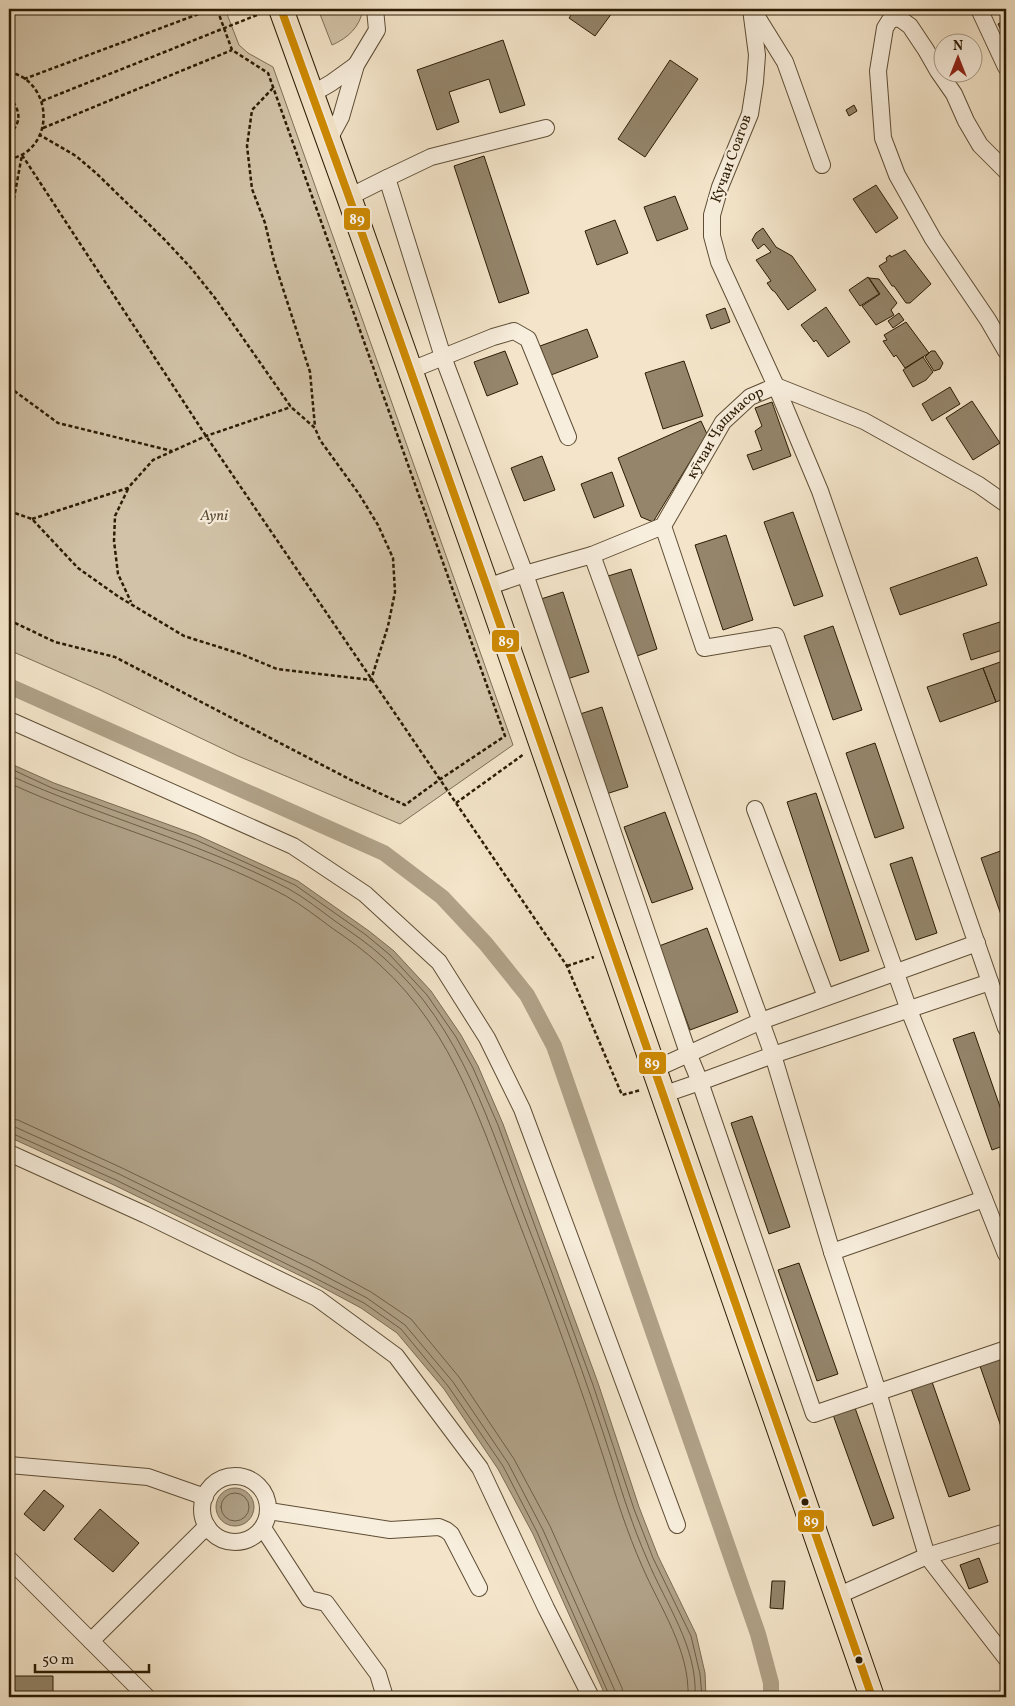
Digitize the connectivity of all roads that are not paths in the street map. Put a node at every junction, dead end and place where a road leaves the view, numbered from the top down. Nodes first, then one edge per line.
1 (375, 9) edge
2 (751, 9) edge
3 (979, 9) edge
4 (271, 11) edge
5 (887, 14) edge
6 (356, 66) junction
7 (1006, 66) edge
8 (312, 94) junction
9 (546, 128) dead end
10 (328, 141) junction
11 (822, 165) dead end
12 (1006, 171) edge
13 (387, 178) junction
14 (349, 197) junction
15 (1006, 351) edge
16 (443, 357) junction
17 (410, 370) junction
18 (776, 386) junction
19 (568, 437) dead end
20 (1006, 504) edge
21 (664, 526) junction
22 (592, 555) junction
23 (525, 574) junction
24 (486, 587) junction
25 (9, 720) edge
26 (756, 809) dead end
27 (977, 943) junction
28 (895, 972) junction
29 (990, 982) junction
30 (826, 997) junction
31 (909, 1010) junction
32 (761, 1021) junction
33 (1006, 1028) edge
34 (688, 1053) junction
35 (773, 1055) junction
36 (700, 1082) junction
37 (653, 1085) junction
38 (9, 1153) edge
39 (984, 1199) junction
40 (832, 1252) junction
41 (1006, 1254) edge
42 (1006, 1349) edge
43 (878, 1392) junction
44 (9, 1465) edge
45 (204, 1497) junction
46 (269, 1511) junction
47 (676, 1525) dead end
48 (207, 1526) junction
49 (263, 1528) junction
50 (1006, 1532) edge
51 (927, 1556) junction
52 (9, 1559) edge
53 (15, 1573) edge
54 (479, 1588) dead end
55 (837, 1596) junction
56 (91, 1641) junction
57 (1006, 1658) edge
58 (146, 1697) edge
59 (385, 1697) edge
60 (591, 1697) edge
61 (872, 1697) edge

1 - 6 street
2 - 11 street
2 - 18 street, Кучаи Соатов
3 - 7 street
4 - 8 highway
5 - 12 street
5 - 15 street
6 - 8 street
6 - 10 street
8 - 10 highway
9 - 13 street
10 - 14 highway
13 - 14 street
13 - 16 street
14 - 17 highway
16 - 17 street
16 - 19 street
16 - 23 street
17 - 24 highway
18 - 20 street, кӯчаи Чашмасор
18 - 21 street, кӯчаи Чашмасор
18 - 27 street, Кучаи Соатов
21 - 22 street
21 - 28 street
22 - 23 street
22 - 32 street
23 - 24 street
23 - 34 street
24 - 37 highway
25 - 47 street
26 - 30 street
27 - 28 street
27 - 29 street, Кучаи Соатов
28 - 30 street
28 - 31 street
29 - 31 street
29 - 33 street, Кучаи Соатов
30 - 32 street
31 - 35 street
31 - 39 street
32 - 34 street
32 - 35 street
34 - 36 street
34 - 37 street
35 - 36 street
35 - 40 street
36 - 37 street
36 - 43 street
37 - 55 highway
38 - 60 street
39 - 40 street
39 - 41 street
40 - 43 street
42 - 43 street
43 - 51 street
44 - 45 street
45 - 46 street
45 - 48 street
46 - 49 street
46 - 54 street
48 - 49 street
48 - 56 street
49 - 59 street
50 - 51 street
51 - 55 street
51 - 57 street
52 - 53 street
53 - 56 street
55 - 61 highway
56 - 58 street

